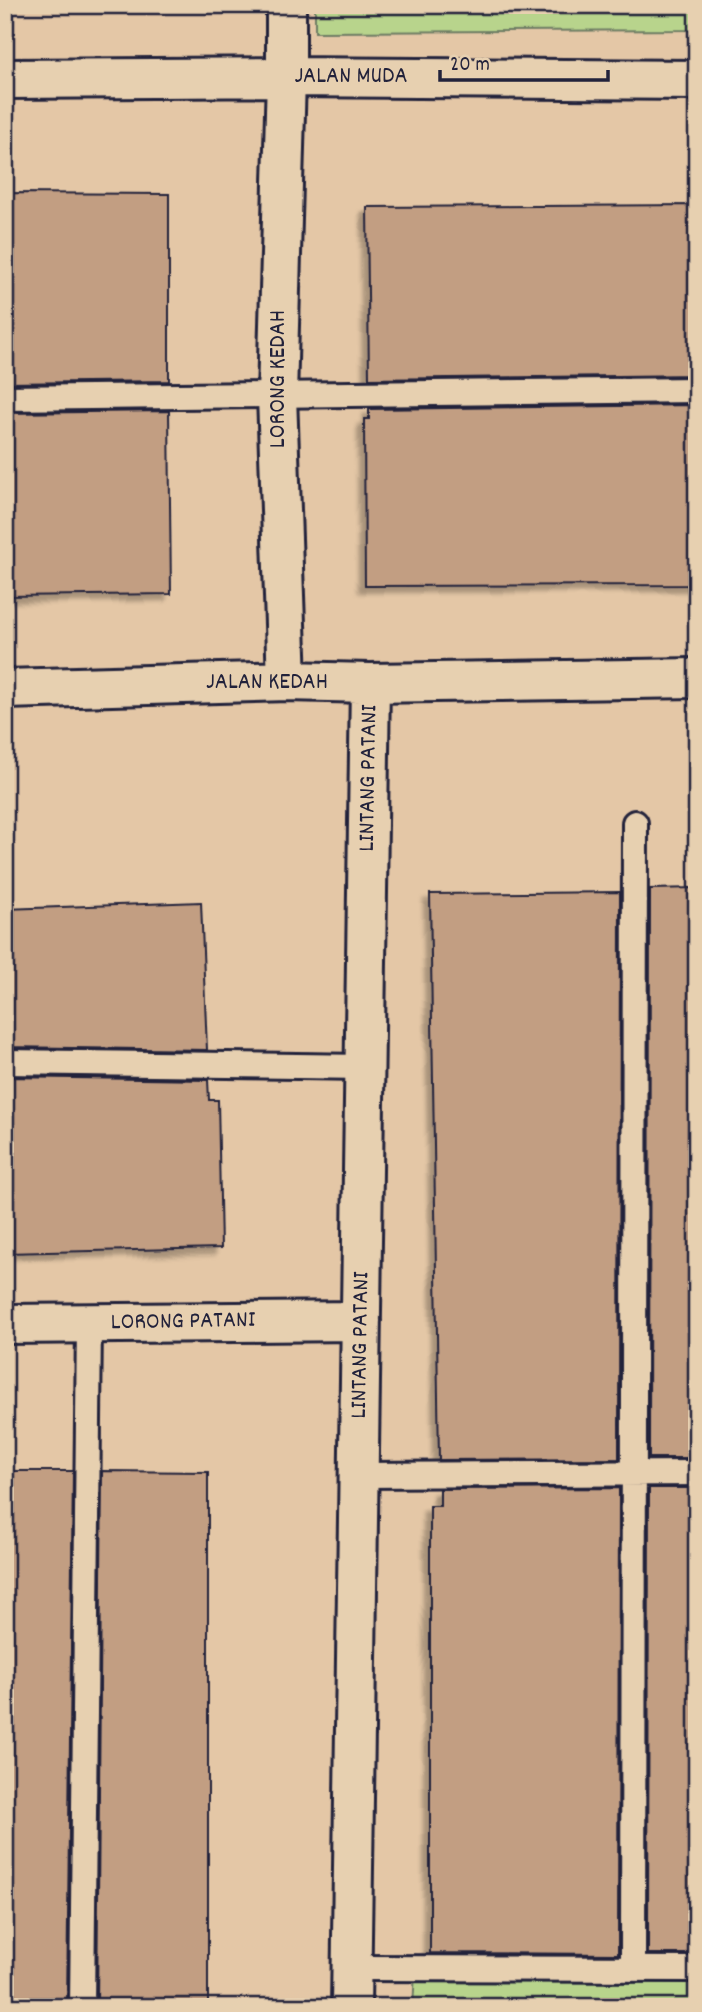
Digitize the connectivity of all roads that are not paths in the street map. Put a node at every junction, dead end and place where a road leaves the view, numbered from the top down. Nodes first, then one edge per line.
1 (286, 5) edge
2 (286, 76) junction
3 (5, 79) edge
4 (697, 80) edge
5 (697, 390) edge
6 (277, 396) junction
7 (5, 398) edge
8 (697, 678) edge
9 (286, 681) junction
10 (370, 683) junction
11 (5, 690) edge
12 (635, 823) dead end
13 (5, 1062) edge
14 (365, 1067) junction
15 (361, 1321) junction
16 (5, 1324) edge
17 (89, 1324) junction
18 (635, 1473) junction
19 (697, 1473) edge
20 (359, 1475) junction
21 (352, 1968) junction
22 (633, 1969) junction
23 (697, 1969) edge
24 (82, 2007) edge
25 (351, 2007) edge

1 - 2 street, LORONG KEDAH
2 - 3 street, JALAN MUDA
2 - 4 street, JALAN MUDA
2 - 6 street, LORONG KEDAH
5 - 6 lane
6 - 7 lane
6 - 9 street, LORONG KEDAH
8 - 10 street, JALAN KEDAH
9 - 10 street, JALAN KEDAH
9 - 11 street, JALAN KEDAH
10 - 14 street, LINTANG PATANI
12 - 18 lane
13 - 14 lane
14 - 15 street, LINTANG PATANI
15 - 17 street, LORONG PATANI
15 - 20 street, LINTANG PATANI
16 - 17 street, LORONG PATANI
17 - 24 lane
18 - 19 lane
18 - 20 lane
18 - 22 lane
20 - 21 street, LINTANG PATANI
21 - 22 lane
21 - 25 street, LINTANG PATANI
22 - 23 lane

